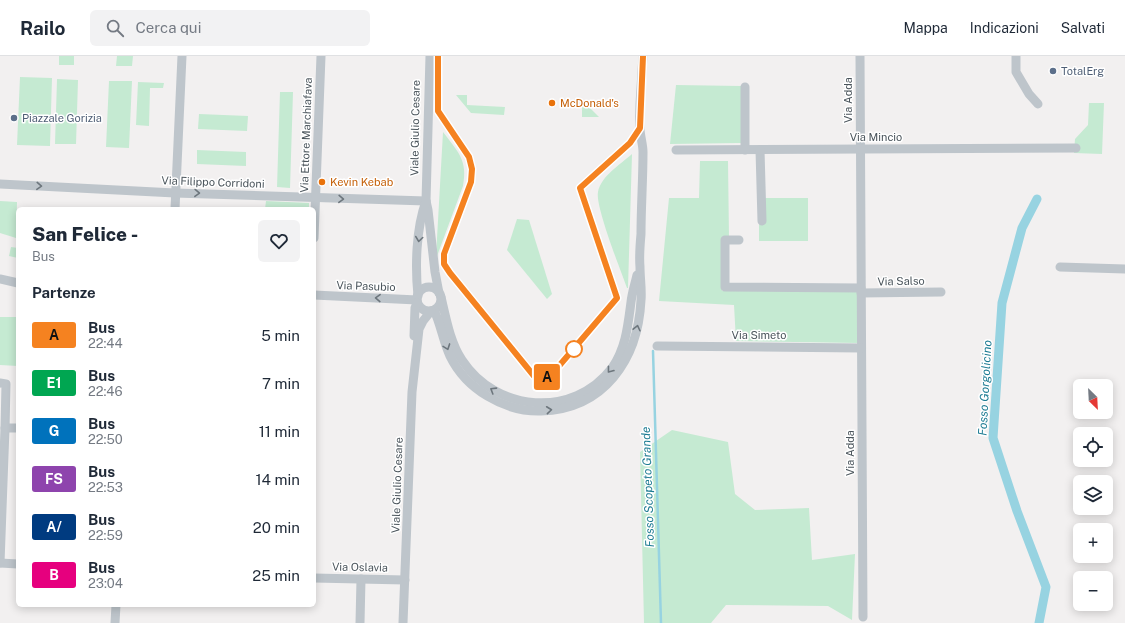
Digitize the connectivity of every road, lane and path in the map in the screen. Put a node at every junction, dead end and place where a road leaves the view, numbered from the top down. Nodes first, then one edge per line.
1 (182, 56) edge
2 (321, 56) edge
3 (430, 56) edge
4 (642, 56) edge
5 (860, 56) edge
6 (1016, 56) edge
7 (745, 87) dead end
8 (1038, 104) dead end
9 (1076, 148) dead end
10 (676, 150) dead end
11 (745, 150) junction
12 (760, 150) junction
13 (860, 150) junction
14 (0, 184) edge
15 (175, 193) junction
16 (315, 198) junction
17 (426, 201) junction
18 (175, 207) edge
19 (315, 207) edge
20 (762, 221) dead end
21 (739, 240) dead end
22 (640, 266) junction
23 (1060, 267) dead end
24 (1125, 269) edge
25 (0, 279) edge
26 (16, 283) edge
27 (861, 291) junction
28 (941, 292) dead end
29 (440, 295) junction
30 (316, 296) edge
31 (417, 299) junction
32 (433, 311) junction
33 (657, 346) dead end
34 (416, 347) junction
35 (862, 348) junction
36 (0, 383) edge
37 (5, 428) junction
38 (16, 428) edge
39 (0, 563) edge
40 (16, 564) edge
41 (316, 578) edge
42 (361, 579) junction
43 (405, 580) junction
44 (116, 607) edge
45 (863, 617) dead end
46 (114, 623) edge
47 (360, 623) edge
48 (403, 623) edge

1 - 15 street
2 - 16 street, Via Ettore Marchiafava
3 - 17 street, Viale Giulio Cesare
4 - 22 street
5 - 13 street, Via Adda
6 - 8 street
7 - 11 street
9 - 13 street, Via Mincio
10 - 11 street, Via Mincio
11 - 12 street, Via Mincio
12 - 13 street, Via Mincio
12 - 20 street
13 - 27 street, Via Adda
14 -> 15 street, Via Filippo Corridoni
15 -> 16 street, Via Filippo Corridoni
15 - 18 street
16 -> 17 street, Via Filippo Corridoni
16 - 19 street, Via Ettore Marchiafava
17 - 29 street, Viale Giulio Cesare
17 -> 31 street, Viale Giulio Cesare
21 - 27 street
22 -> 29 street, Viale Giulio Cesare
32 -> 22 street
23 - 24 street
25 - 26 street
27 - 28 street, Via Salso
27 - 35 street, Via Adda
29 - 31 street
29 - 32 street
31 -> 30 street, Via Pasubio
31 - 32 street
31 - 34 street, Viale Giulio Cesare
32 - 34 street, Viale Giulio Cesare
33 - 35 street, Via Simeto
34 - 43 street, Viale Giulio Cesare
35 - 45 street, Via Adda
36 - 37 street
37 - 38 street
37 - 39 street
39 - 40 street
41 - 42 street, Via Oslavia
42 - 43 street, Via Oslavia
42 - 47 street
43 - 48 street, Viale Giulio Cesare
44 - 46 street

